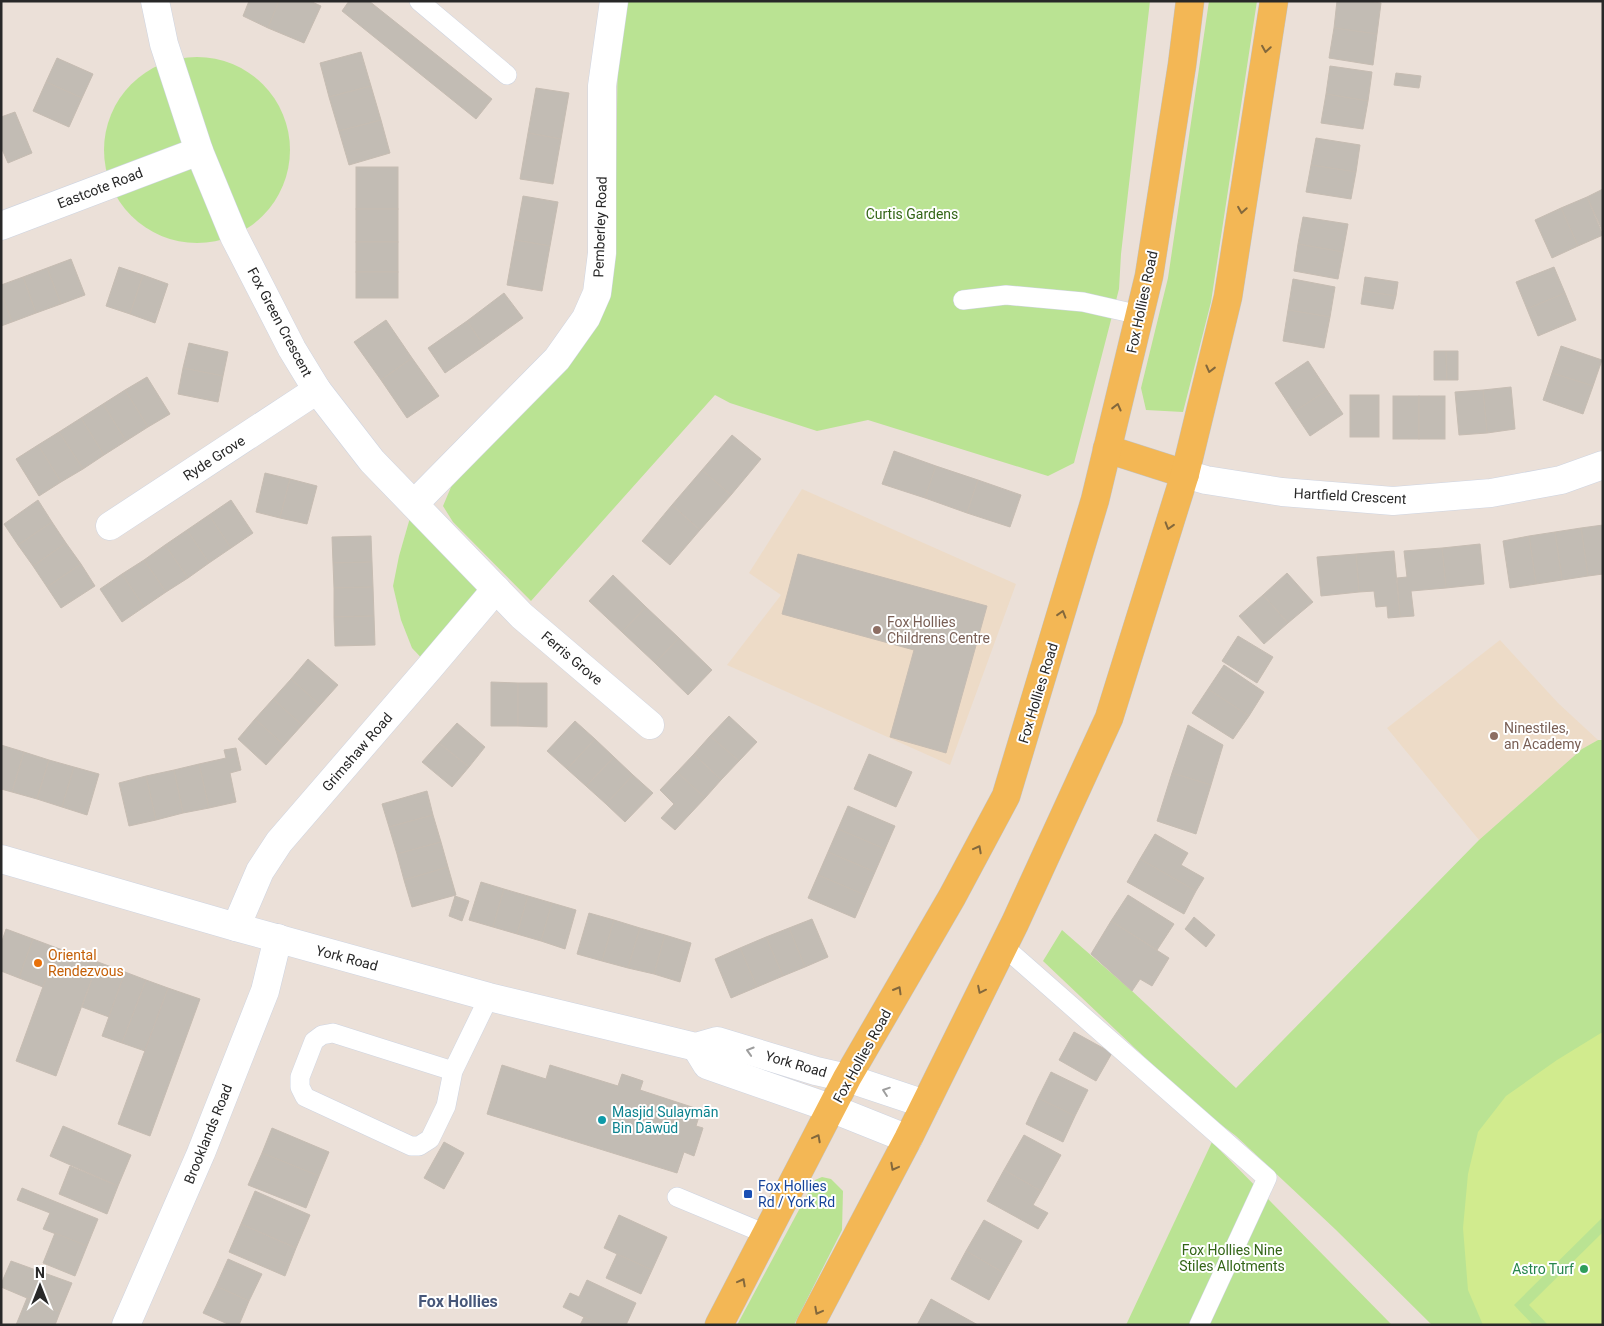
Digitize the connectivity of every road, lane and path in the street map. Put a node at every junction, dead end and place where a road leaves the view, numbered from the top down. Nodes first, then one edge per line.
1 (155, 1) edge
2 (419, 1) edge
3 (614, 1) edge
4 (1190, 1) edge
5 (1274, 1) edge
6 (507, 75) dead end
7 (199, 151) junction
8 (1, 226) edge
9 (963, 300) dead end
10 (1140, 315) junction
11 (318, 390) junction
12 (1107, 449) junction
13 (1603, 465) edge
14 (1185, 474) junction
15 (414, 504) junction
16 (110, 526) dead end
17 (496, 589) junction
18 (650, 724) dead end
19 (1, 859) edge
20 (236, 927) junction
21 (278, 938) junction
22 (1003, 946) junction
23 (489, 997) junction
24 (696, 1047) junction
25 (453, 1070) junction
26 (847, 1078) junction
27 (925, 1104) junction
28 (833, 1108) junction
29 (908, 1139) junction
30 (677, 1198) dead end
31 (766, 1234) junction
32 (1200, 1324) edge
33 (126, 1325) edge
34 (719, 1325) edge
35 (810, 1325) edge

1 - 7 street, Fox Green Crescent
2 - 6 lane
3 - 15 street, Pemberley Road
4 - 10 main road, Fox Hollies Road
5 -> 14 main road
7 - 8 street, Eastcote Road
7 - 11 street, Fox Green Crescent
9 - 10 lane
12 -> 10 main road, Fox Hollies Road
11 - 15 street, Fox Green Crescent
11 - 16 street, Ryde Grove
12 - 14 main road
26 -> 12 main road, Fox Hollies Road
13 - 14 street, Hartfield Crescent
14 -> 22 main road
15 - 17 street, Fox Green Crescent
17 - 18 street, Ferris Grove
17 - 20 street, Grimshaw Road
19 - 20 street, York Road
20 - 21 street, York Road
21 - 23 street, York Road
21 - 33 street, Brooklands Road
22 -> 27 main road
22 - 32 lane
23 - 24 street, York Road
23 - 25 lane
26 -> 24 street, York Road
24 - 28 street, York Road
25 - 25 lane
27 -> 26 street, York Road
26 - 28 main road, Fox Hollies Road
27 - 29 main road
28 - 29 street, York Road
31 -> 28 main road, Fox Hollies Road
29 -> 35 main road
30 - 31 lane
34 -> 31 main road, Fox Hollies Road

